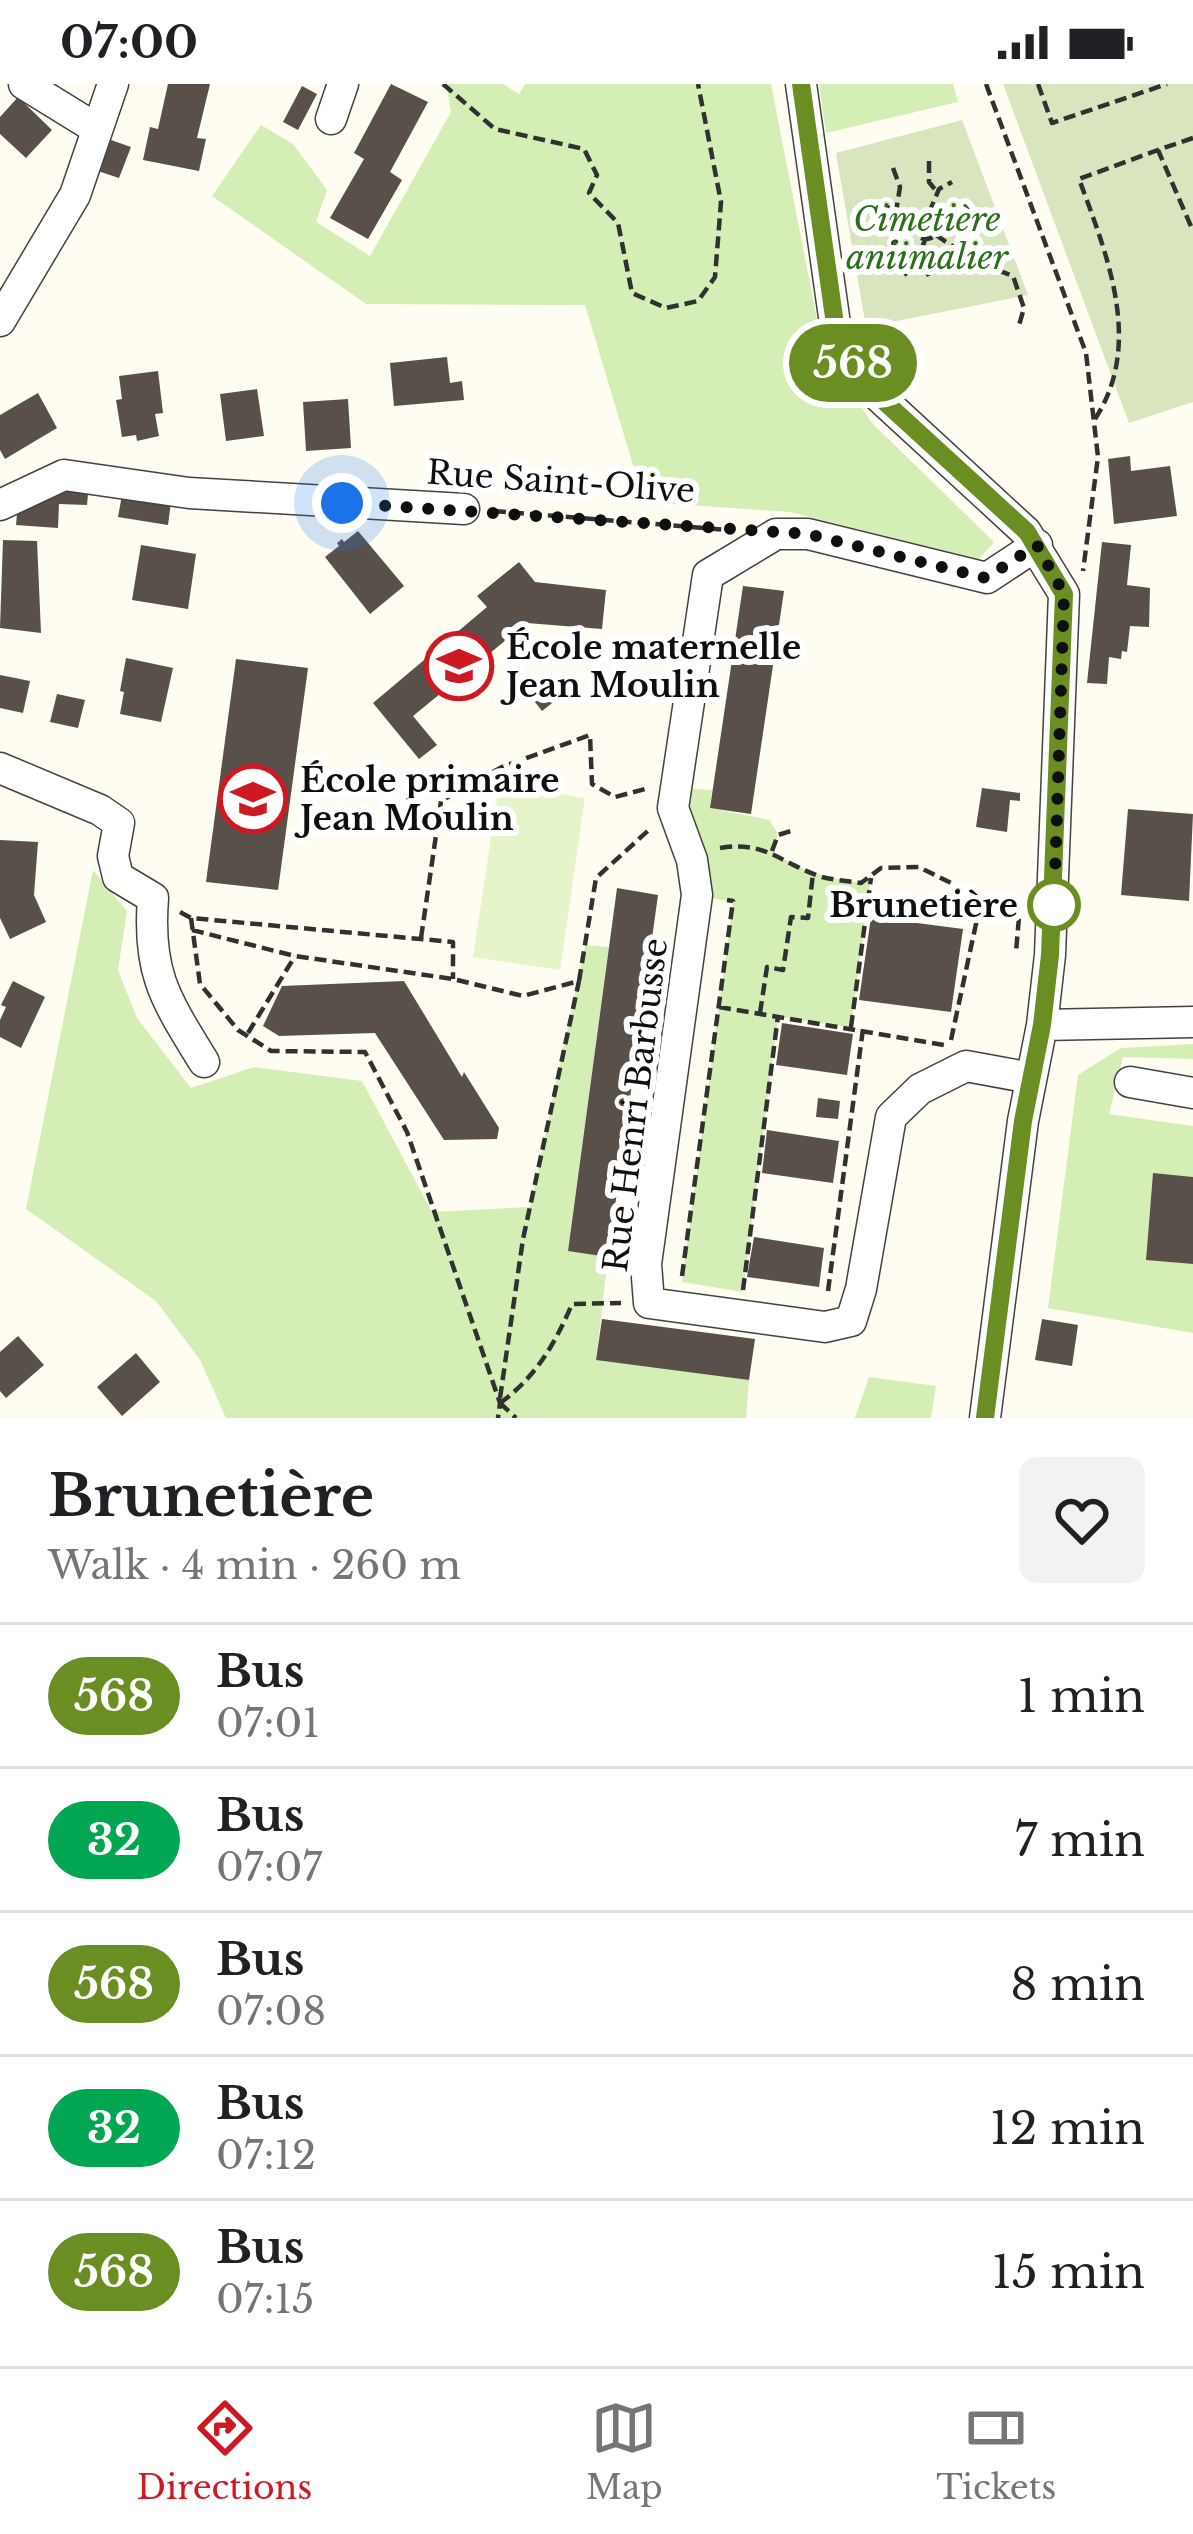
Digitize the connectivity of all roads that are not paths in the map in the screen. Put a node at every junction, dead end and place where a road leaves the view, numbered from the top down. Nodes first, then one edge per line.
1 (24, 84) edge
2 (113, 84) edge
3 (344, 84) edge
4 (801, 84) edge
5 (331, 119) dead end
6 (98, 129) junction
7 (0, 321) edge
8 (0, 505) edge
9 (464, 509) road end
10 (1037, 545) junction
11 (0, 768) edge
12 (1193, 1022) edge
13 (1042, 1025) junction
14 (204, 1062) dead end
15 (1031, 1078) junction
16 (1130, 1082) dead end
17 (1193, 1093) edge
18 (985, 1418) edge

1 - 6 street
2 - 6 street
3 - 5 street
4 - 10 street
6 - 7 street
8 - 9 street, Rue Saint-Olive
10 - 13 street
10 - 15 street, Rue Henri Barbusse
11 - 14 street
12 - 13 street
13 - 15 street
15 - 18 street
16 - 17 street

